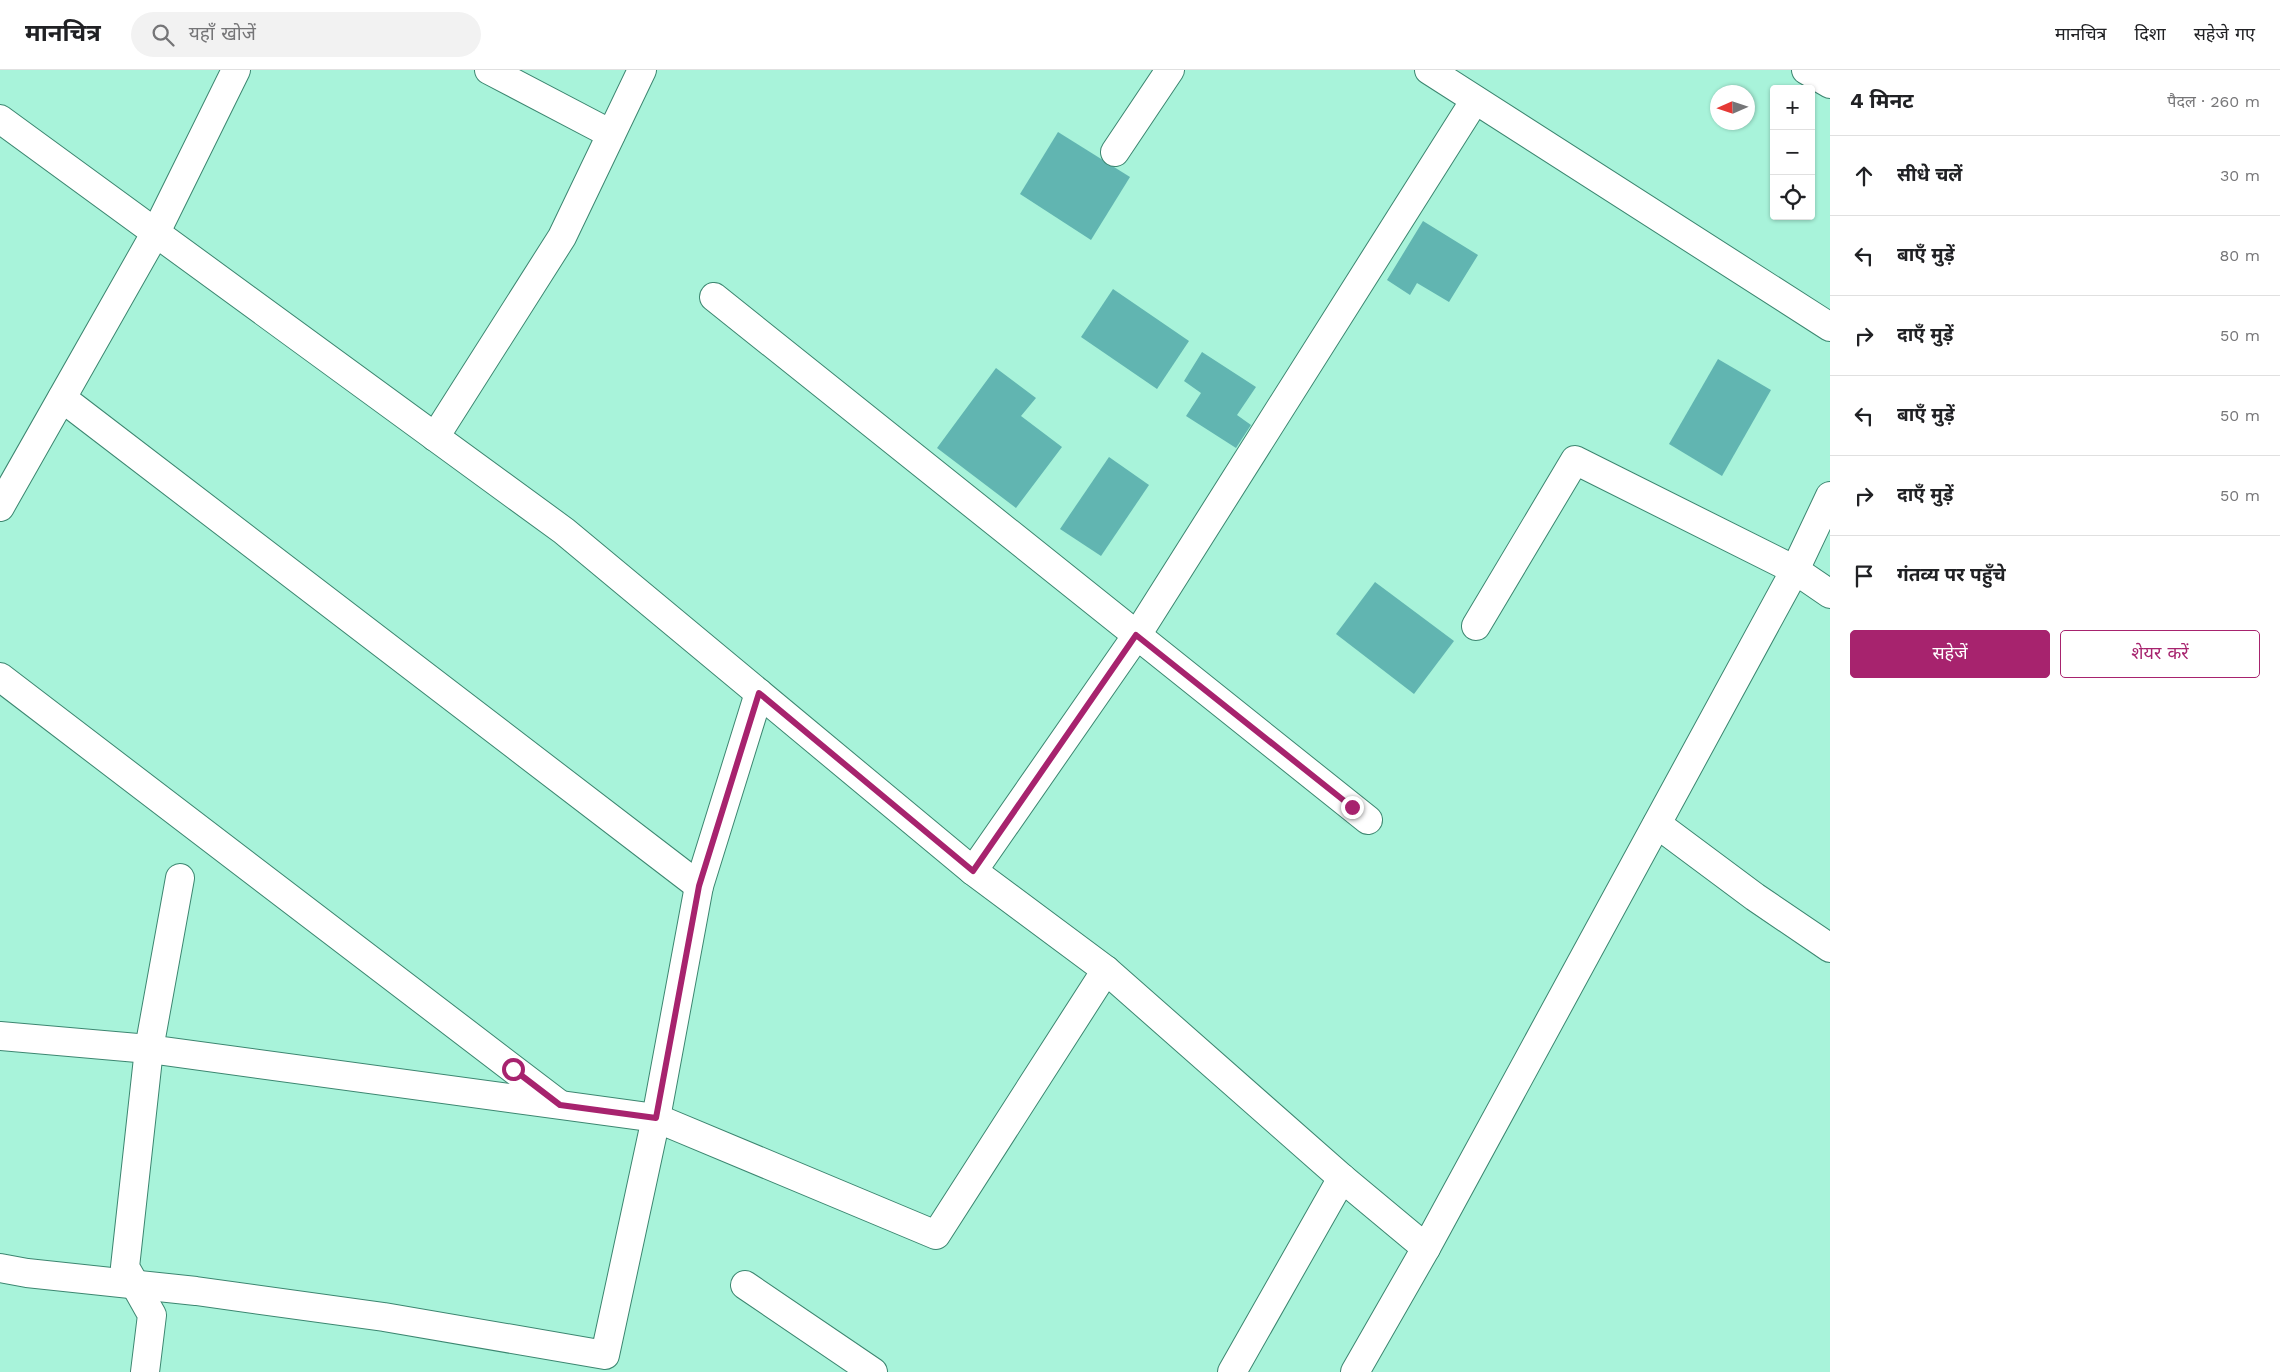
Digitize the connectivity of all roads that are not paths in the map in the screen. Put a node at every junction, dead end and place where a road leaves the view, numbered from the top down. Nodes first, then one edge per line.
1 (236, 70) edge
2 (489, 70) edge
3 (642, 70) edge
4 (1170, 70) edge
5 (1429, 70) edge
6 (1806, 70) edge
7 (1830, 84) edge
8 (1475, 100) junction
9 (0, 119) edge
10 (611, 134) junction
11 (1115, 152) dead end
12 (156, 232) junction
13 (714, 298) dead end
14 (1830, 327) edge
15 (62, 398) junction
16 (435, 437) junction
17 (1830, 496) edge
18 (0, 507) edge
19 (1795, 570) junction
20 (1830, 594) edge
21 (1476, 626) dead end
22 (1136, 635) junction
23 (0, 677) edge
24 (759, 693) junction
25 (1368, 820) dead end
26 (1657, 824) junction
27 (973, 871) junction
28 (180, 878) dead end
29 (699, 886) junction
30 (1830, 948) edge
31 (1106, 970) junction
32 (0, 1036) edge
33 (149, 1049) junction
34 (560, 1105) junction
35 (656, 1118) junction
36 (1342, 1178) junction
37 (1426, 1248) junction
38 (0, 1268) edge
39 (136, 1285) junction
40 (745, 1285) dead end
41 (146, 1372) edge
42 (873, 1372) edge
43 (1232, 1372) edge
44 (1355, 1372) edge

1 - 12 street
2 - 10 street
3 - 10 street
4 - 11 street
5 - 8 street
6 - 7 street
8 - 14 street
8 - 22 street
9 - 12 street
10 - 16 street
12 - 15 street
12 - 16 street
13 - 22 street
15 - 18 street
15 - 29 street
16 - 24 street
17 - 19 street
19 - 20 street
19 - 21 street
19 - 26 street
22 - 25 street
22 - 27 street
23 - 34 street
24 - 27 street
24 - 29 street
26 - 30 street
26 - 37 street
27 - 31 street
28 - 33 street
29 - 35 street
31 - 35 street
31 - 36 street
32 - 33 street
33 - 34 street
33 - 39 street
34 - 35 street
35 - 39 street
36 - 37 street
36 - 43 street
37 - 44 street
38 - 39 street
39 - 41 street
40 - 42 street

